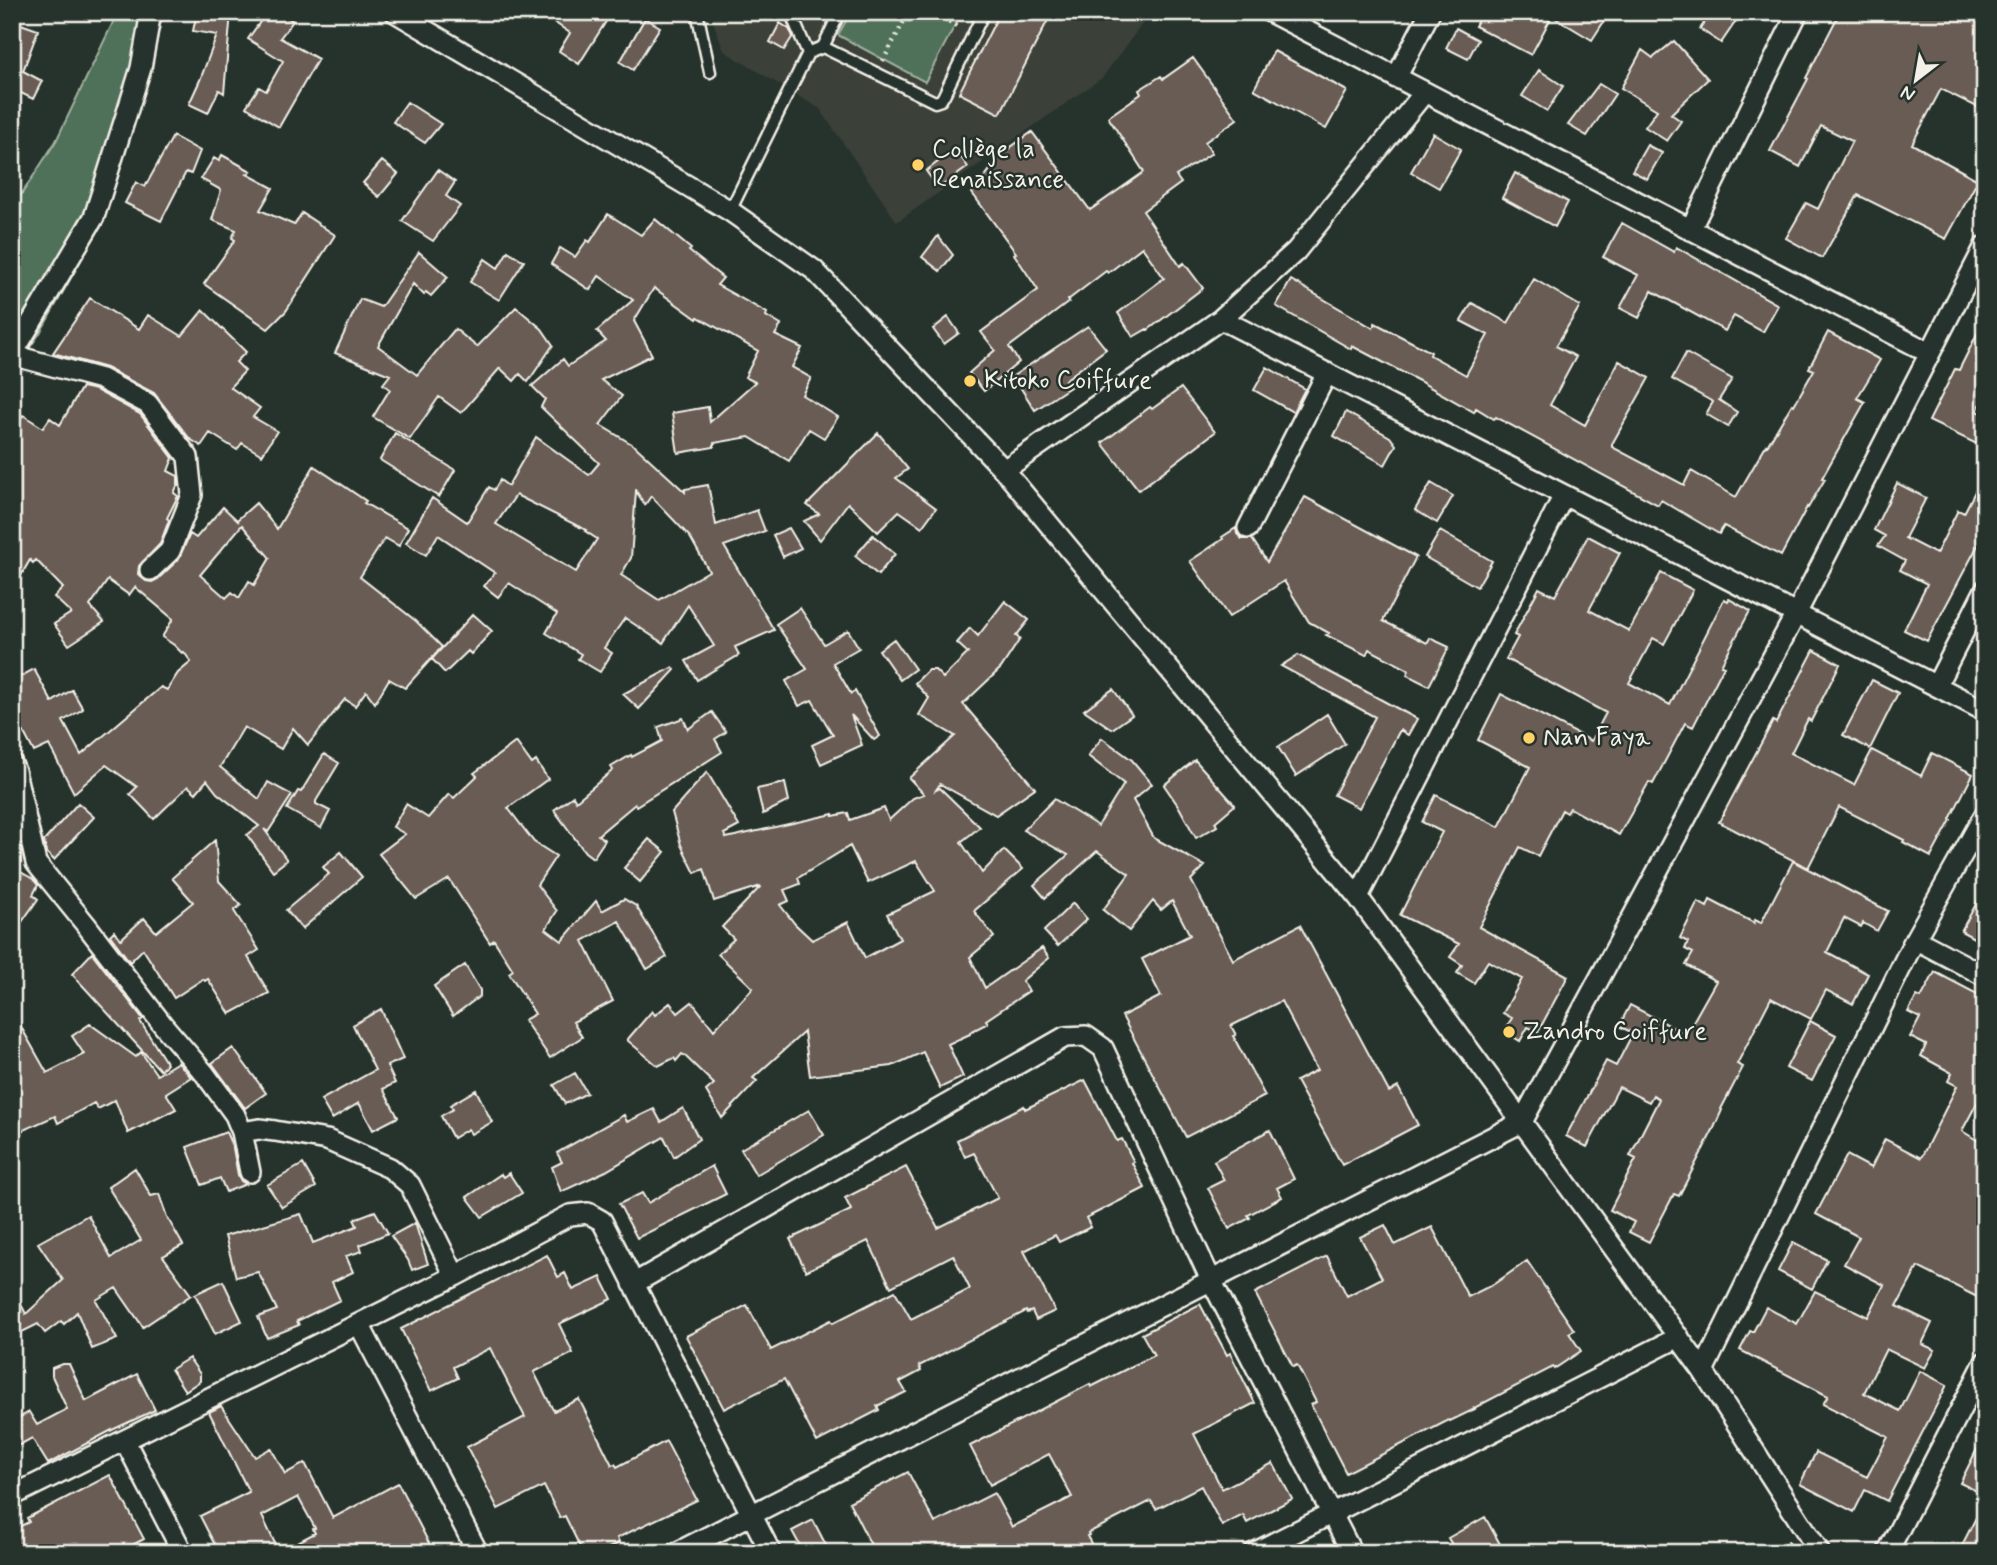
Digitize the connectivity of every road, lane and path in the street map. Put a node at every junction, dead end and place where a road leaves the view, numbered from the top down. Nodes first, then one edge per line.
1 (151, 12) edge
2 (395, 12) edge
3 (697, 12) edge
4 (798, 12) edge
5 (840, 12) edge
6 (897, 12) edge
7 (929, 12) edge
8 (984, 12) edge
9 (1270, 12) edge
10 (1430, 12) edge
11 (1798, 12) edge
12 (905, 19) junction
13 (973, 34) junction
14 (822, 47) junction
15 (808, 53) junction
16 (710, 72) dead end
17 (877, 75) junction
18 (1396, 78) junction
19 (1424, 93) junction
20 (730, 211) junction
21 (1690, 230) junction
22 (1985, 246) edge
23 (1221, 318) junction
24 (1930, 353) junction
25 (12, 355) edge
26 (1327, 373) junction
27 (1004, 470) junction
28 (1564, 495) junction
29 (1248, 528) dead end
30 (150, 570) dead end
31 (1985, 590) edge
32 (1796, 614) junction
33 (1936, 686) junction
34 (1985, 711) edge
35 (12, 764) edge
36 (1985, 814) edge
37 (1358, 897) junction
38 (1915, 939) junction
39 (1985, 976) edge
40 (1522, 1122) junction
41 (243, 1132) junction
42 (250, 1172) dead end
43 (455, 1276) junction
44 (1211, 1280) junction
45 (633, 1284) junction
46 (359, 1324) junction
47 (1679, 1337) junction
48 (1985, 1362) edge
49 (1703, 1371) junction
50 (1967, 1396) junction
51 (1985, 1405) edge
52 (125, 1441) junction
53 (12, 1496) edge
54 (1331, 1513) junction
55 (751, 1514) junction
56 (183, 1553) edge
57 (478, 1553) edge
58 (676, 1553) edge
59 (771, 1553) edge
60 (1254, 1553) edge
61 (1352, 1553) edge
62 (1820, 1553) edge
63 (1887, 1553) edge

1 - 25 street
2 - 20 street
3 - 16 lane
4 - 15 lane
5 - 14 lane
6 - 12 path
7 - 12 path
7 - 13 path
8 - 13 lane
9 - 18 street
10 - 18 street
11 - 21 street
12 - 17 path
13 - 17 lane
14 - 15 lane
14 - 17 lane
15 - 20 lane
18 - 19 street
19 - 21 street
19 - 23 street
20 - 27 street
21 - 24 street
22 - 24 street
23 - 26 street
23 - 27 street
24 - 32 street
25 - 30 street
26 - 28 street
26 - 29 street
27 - 37 street
28 - 32 street
28 - 37 street
31 - 33 street
32 - 33 street
32 - 40 street
33 - 34 street
35 - 41 street
36 - 38 street
37 - 40 street
38 - 39 street
38 - 49 street
40 - 44 street
40 - 47 street
41 - 42 street
41 - 43 street
43 - 45 street
43 - 46 street
44 - 45 street
44 - 54 street
44 - 55 street
45 - 55 street
46 - 52 street
46 - 57 street
47 - 49 street
47 - 54 street
48 - 50 street
49 - 62 street
50 - 51 street
50 - 63 street
52 - 53 street
52 - 56 street
54 - 60 street
54 - 61 street
55 - 58 street
55 - 59 street

